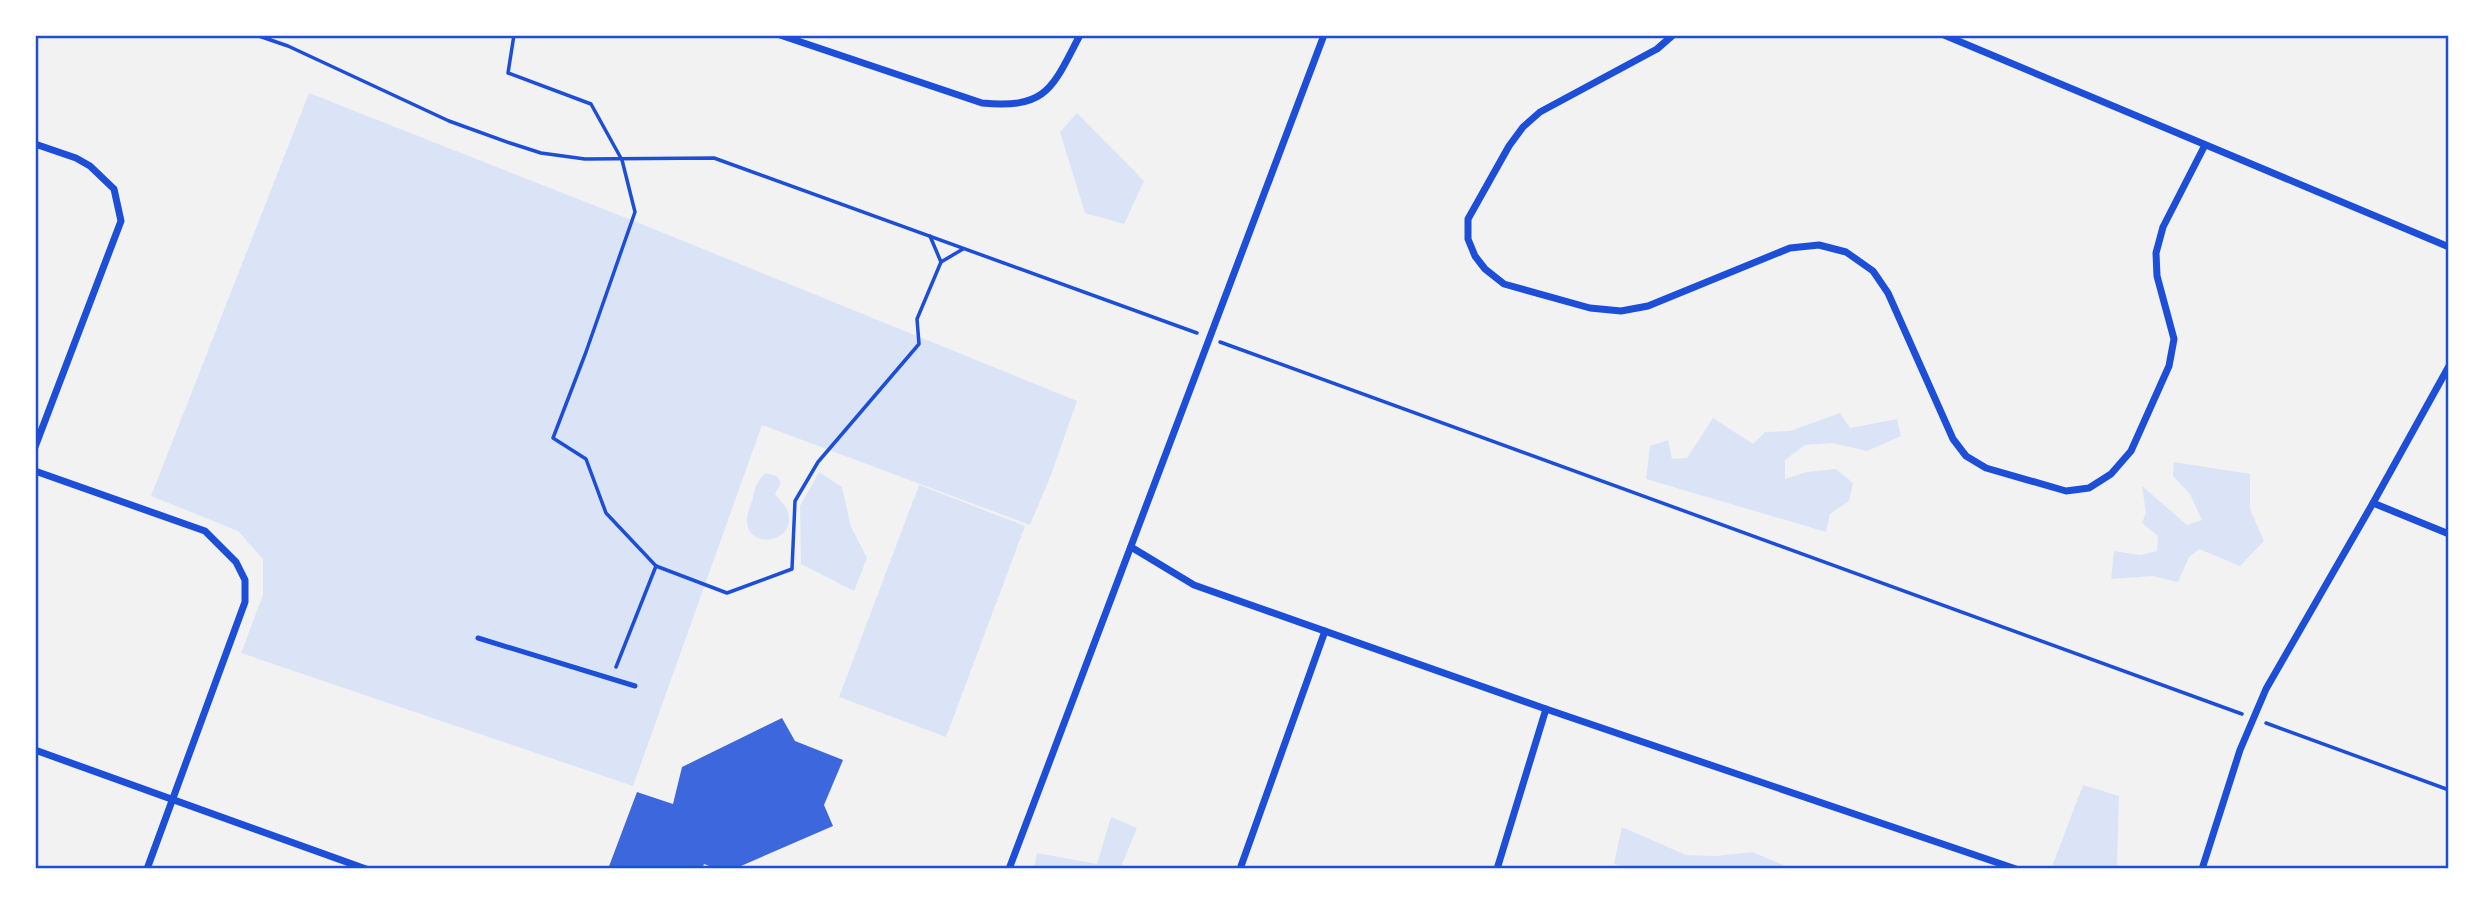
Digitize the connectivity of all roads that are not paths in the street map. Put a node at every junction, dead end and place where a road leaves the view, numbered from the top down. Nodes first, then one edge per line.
1 (780, 35) edge
2 (1080, 35) edge
3 (1324, 35) edge
4 (1674, 35) edge
5 (1944, 35) edge
6 (35, 144) edge
7 (2205, 145) junction
8 (2449, 247) edge
9 (2449, 366) edge
10 (35, 447) edge
11 (35, 471) edge
12 (2373, 503) junction
13 (2449, 534) edge
14 (1131, 547) junction
15 (1325, 631) junction
16 (478, 638) dead end
17 (635, 686) dead end
18 (1546, 709) junction
19 (35, 750) edge
20 (173, 798) junction
21 (1999, 866) edge
22 (147, 869) edge
23 (366, 869) edge
24 (1009, 869) edge
25 (1240, 869) edge
26 (1497, 869) edge
27 (2016, 869) edge
28 (2203, 869) edge

1 - 2 street
3 - 14 street
4 - 7 street
5 - 7 street
6 - 10 street
7 - 8 street
9 - 12 street
11 - 20 street
12 - 13 street
12 - 28 street
14 - 15 street
14 - 24 street
15 - 18 street
15 - 25 street
16 - 17 lane
18 - 21 street
18 - 26 street
19 - 20 street
20 - 22 street
20 - 23 street
21 - 27 street

